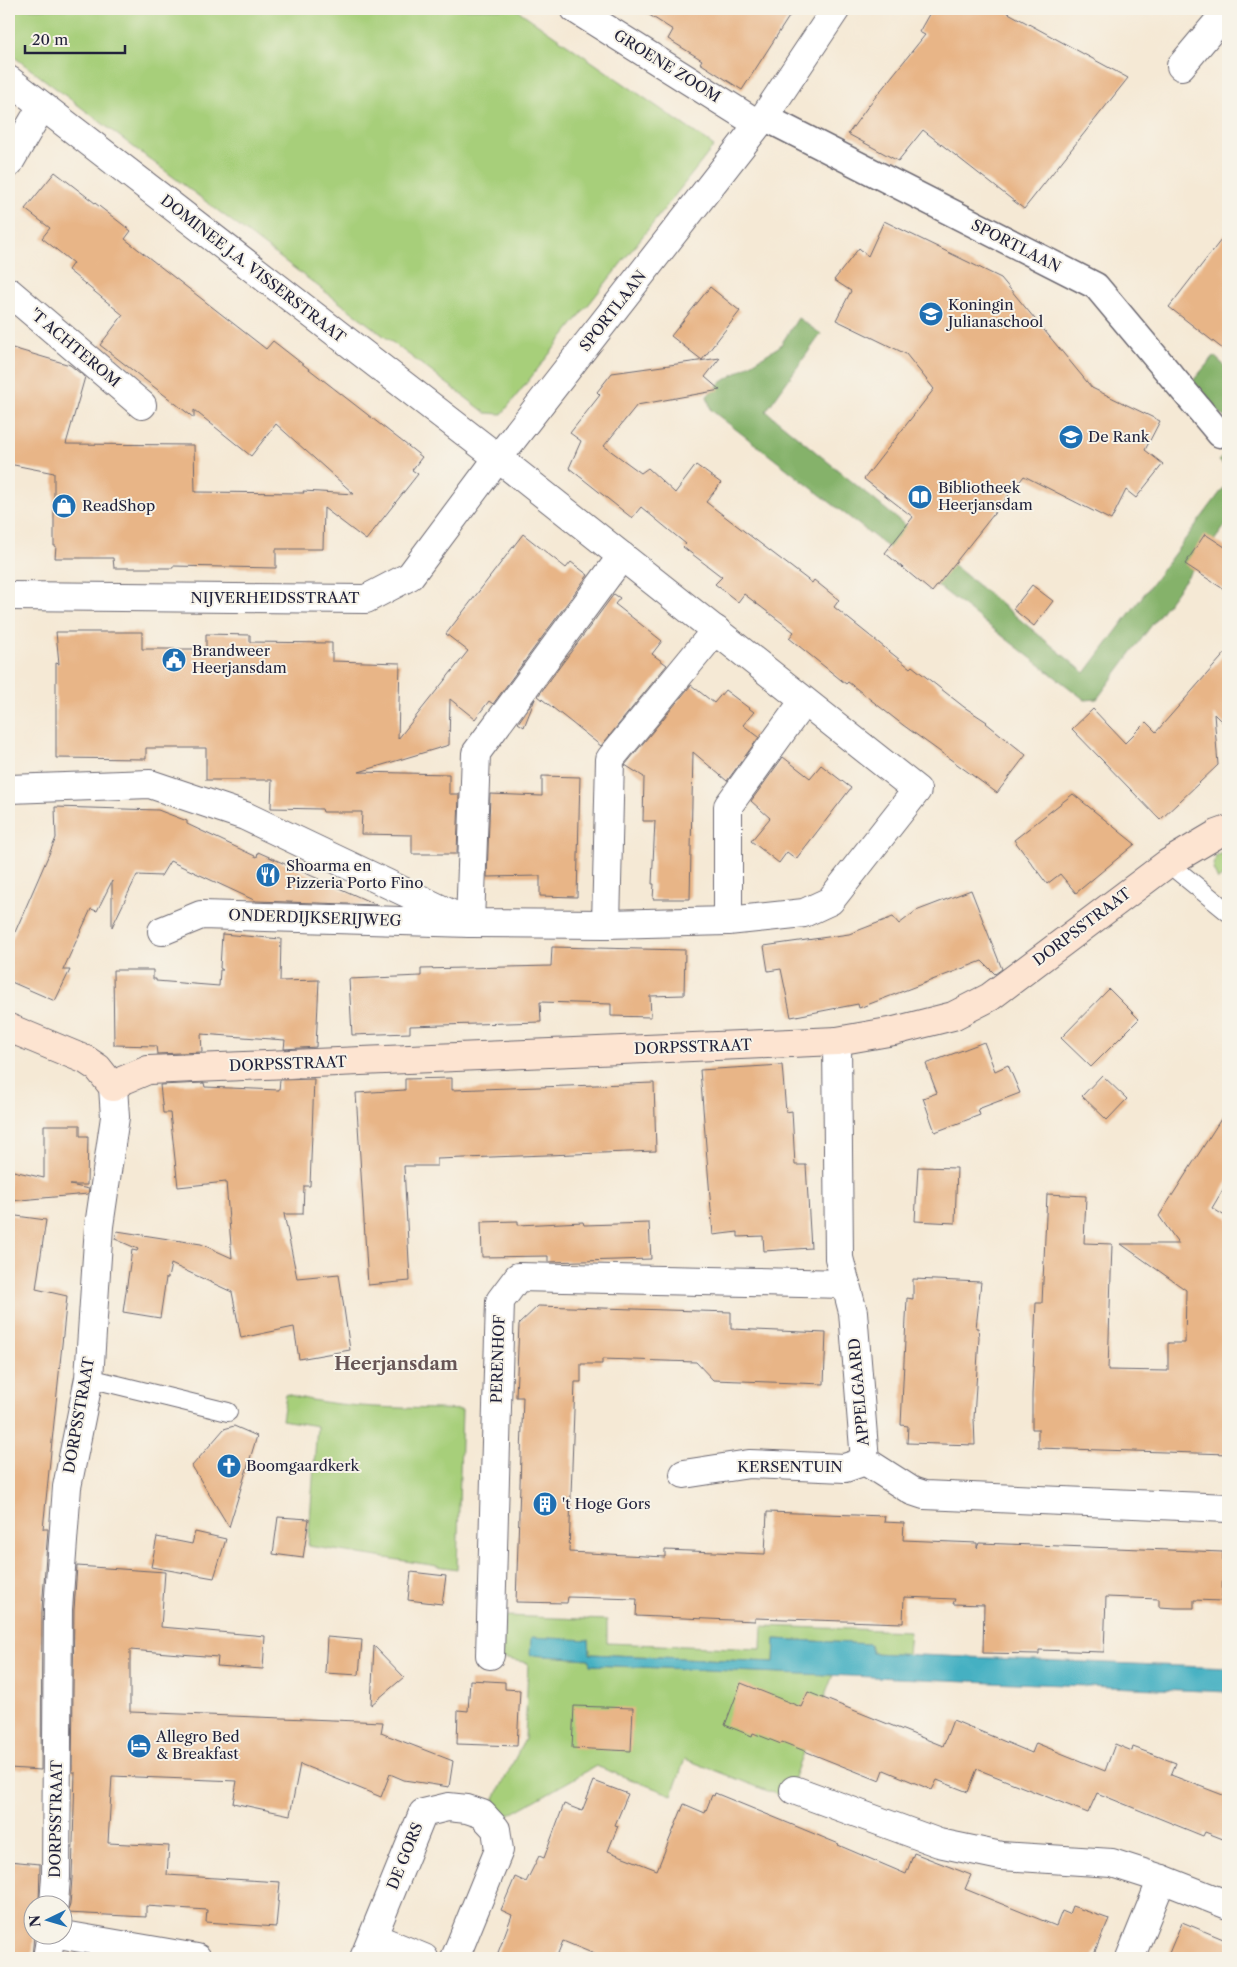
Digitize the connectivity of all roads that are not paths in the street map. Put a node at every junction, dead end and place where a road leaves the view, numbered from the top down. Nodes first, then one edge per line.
1 (575, 9) edge
2 (836, 9) edge
3 (1228, 10) edge
4 (1181, 66) dead end
5 (9, 80) edge
6 (42, 106) junction
7 (761, 120) junction
8 (9, 163) edge
9 (9, 292) edge
10 (142, 405) dead end
11 (1220, 434) dead end
12 (498, 458) junction
13 (622, 556) junction
14 (9, 596) edge
15 (716, 630) junction
16 (804, 701) junction
17 (9, 789) edge
18 (1228, 830) edge
19 (1168, 863) junction
20 (1228, 912) edge
21 (728, 921) junction
22 (470, 923) junction
23 (606, 924) junction
24 (162, 931) dead end
25 (9, 1028) edge
26 (837, 1041) junction
27 (113, 1087) junction
28 (846, 1284) junction
29 (89, 1378) junction
30 (228, 1412) dead end
31 (865, 1461) junction
32 (684, 1474) dead end
33 (1228, 1508) edge
34 (490, 1655) dead end
35 (794, 1790) dead end
36 (1162, 1879) junction
37 (55, 1894) edge
38 (1228, 1905) edge
39 (72, 1936) edge
40 (49, 1944) edge
41 (368, 1948) edge
42 (47, 1958) edge
43 (197, 1958) edge
44 (424, 1958) edge
45 (455, 1958) edge
46 (1130, 1958) edge

1 - 7 street, GROENE ZOOM
2 - 7 street, SPORTLAAN
3 - 4 street
5 - 6 street, DOMINEE J.A. VISSERSTRAAT
6 - 8 street
6 - 12 street, DOMINEE J.A. VISSERSTRAAT
7 - 11 street, SPORTLAAN
7 - 12 street, SPORTLAAN
9 - 10 street, 'T ACHTEROM
12 - 13 street
12 - 14 street, NIJVERHEIDSSTRAAT
13 - 15 street
13 - 22 street
15 - 16 street
15 - 23 street
16 - 21 street
16 - 21 street, ONDERDIJKSERIJWEG
17 - 22 street, ONDERDIJKSERIJWEG
18 - 19 main road, DORPSSTRAAT
19 - 20 lane
19 - 26 main road, DORPSSTRAAT
21 - 23 street, ONDERDIJKSERIJWEG
22 - 23 street, ONDERDIJKSERIJWEG
22 - 24 street, ONDERDIJKSERIJWEG
25 - 27 main road
26 - 27 main road, DORPSSTRAAT
26 - 28 street, APPELGAARD
27 - 29 street, DORPSSTRAAT
28 - 31 street, APPELGAARD
28 - 34 street, PERENHOF
29 - 30 lane
29 - 37 street, DORPSSTRAAT
31 - 32 street, KERSENTUIN
31 - 33 street, APPELGAARD
35 - 36 street
36 - 38 street
36 - 46 street
39 - 43 street
40 - 42 street
41 - 44 street, DE GORS
41 - 45 street, DE GORS

